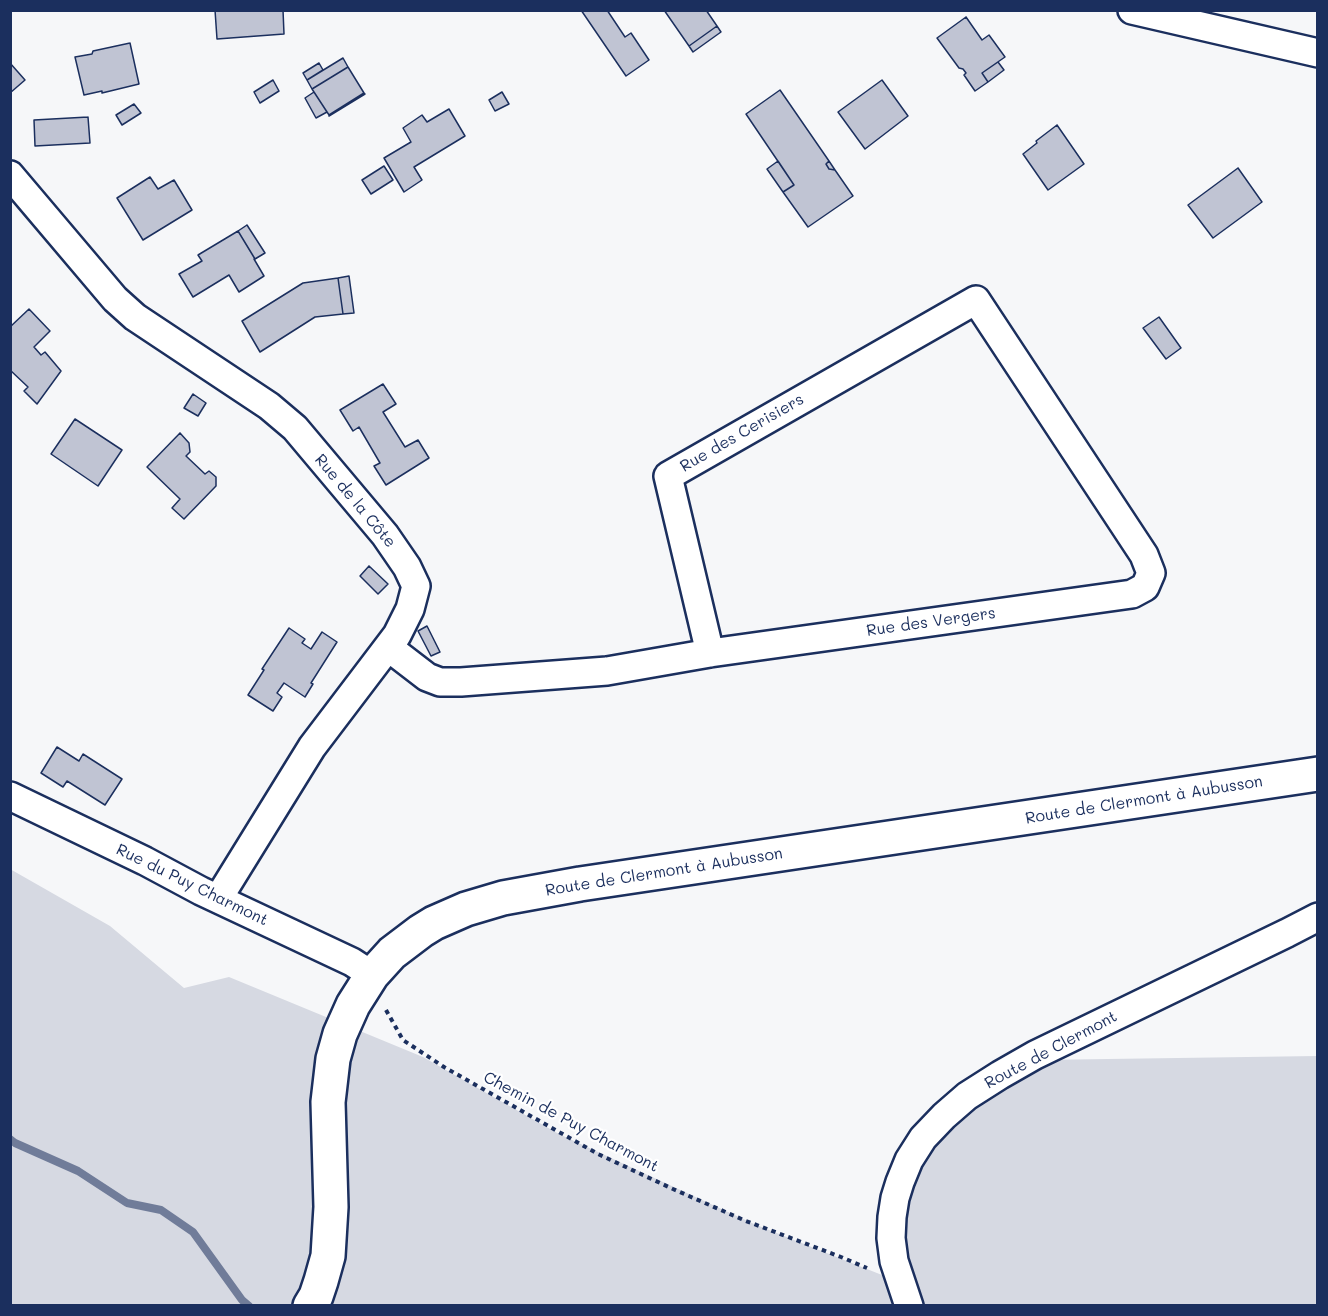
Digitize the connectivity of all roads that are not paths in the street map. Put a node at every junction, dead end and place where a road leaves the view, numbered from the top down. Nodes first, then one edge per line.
1 (1132, 10) edge
2 (1317, 53) edge
3 (10, 175) edge
4 (976, 300) joint
5 (388, 647) junction
6 (710, 653) junction
7 (1317, 774) edge
8 (10, 796) edge
9 (218, 899) junction
10 (1317, 917) edge
11 (372, 975) junction
12 (905, 1294) edge
13 (310, 1305) edge

1 - 2 street
3 - 5 street, Rue de la Côte
4 - 6 street, Rue des Cerisiers
4 - 6 street, Rue des Vergers
5 - 6 street, Rue des Vergers
5 - 9 street, Rue de la Côte
7 - 11 main road, Route de Clermont à Aubusson
8 - 9 street, Rue du Puy Charmont
9 - 11 street, Rue du Puy Charmont
10 - 12 street, Route de Clermont
11 - 13 main road, Route de Clermont à Aubusson

